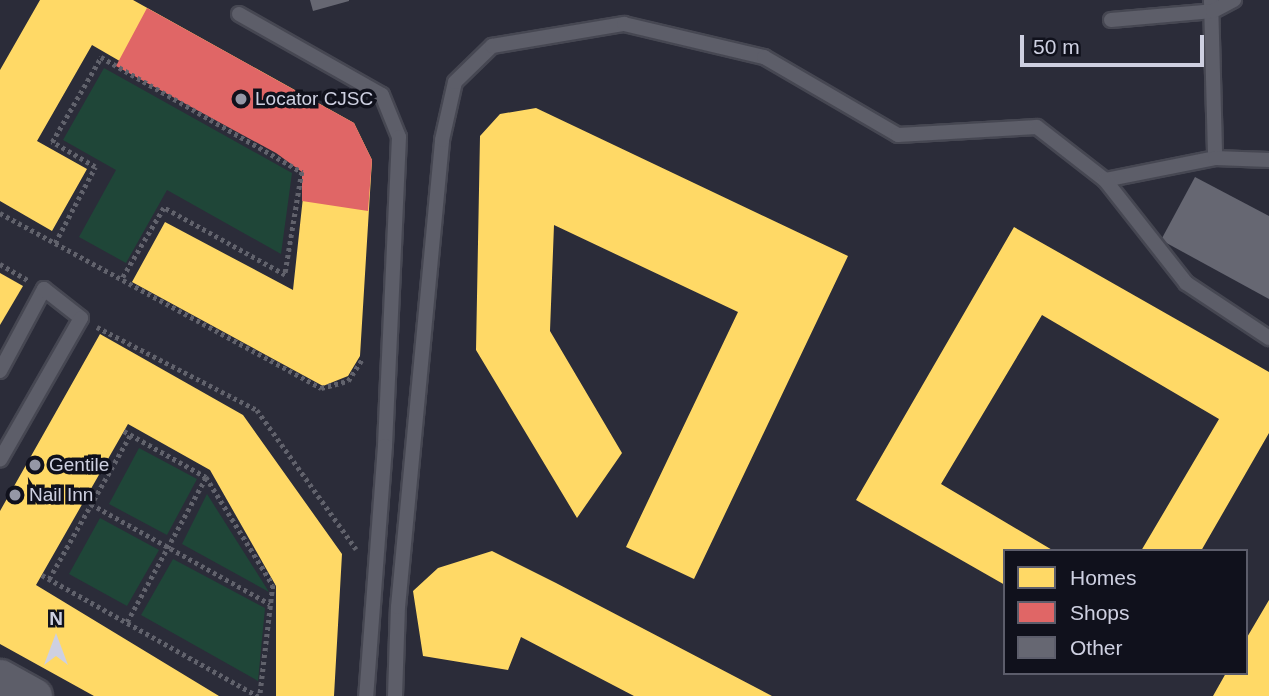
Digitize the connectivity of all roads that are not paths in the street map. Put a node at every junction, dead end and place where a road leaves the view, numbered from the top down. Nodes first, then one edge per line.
1 (1234, 0) edge
2 (1212, 6) edge
3 (239, 14) dead end
4 (1111, 20) dead end
5 (1215, 158) junction
6 (1269, 160) edge
7 (1105, 180) junction
8 (1269, 338) edge
9 (0, 371) edge
10 (0, 460) edge
11 (0, 677) edge
12 (0, 692) edge
13 (6, 696) edge
14 (34, 696) edge
15 (366, 696) edge
16 (395, 696) edge

1 - 2 lane
2 - 4 lane
2 - 5 lane
3 - 15 lane
5 - 6 lane
5 - 7 lane
7 - 8 lane
7 - 16 lane
9 - 10 lane
11 - 14 street
12 - 13 street

